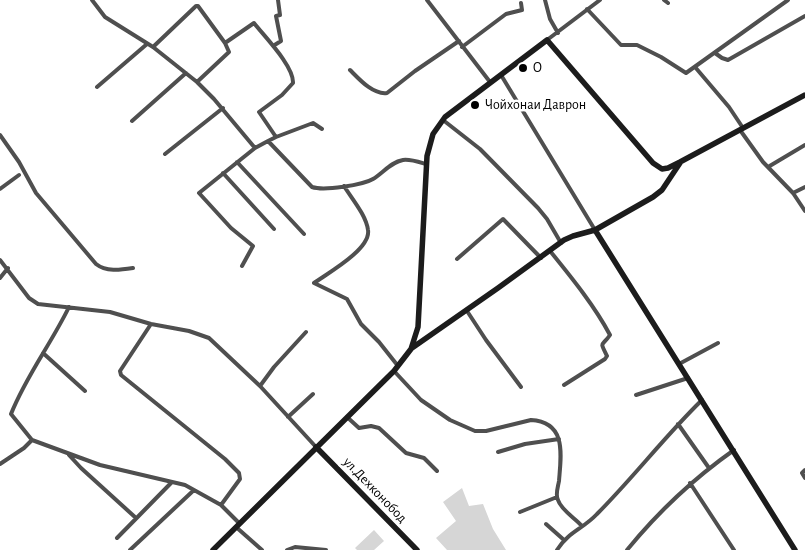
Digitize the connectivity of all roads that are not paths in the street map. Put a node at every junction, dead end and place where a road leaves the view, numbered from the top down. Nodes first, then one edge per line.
1 (92, 0) edge
2 (278, 0) edge
3 (428, 0) edge
4 (545, 0) edge
5 (600, 0) edge
6 (788, 0) edge
7 (521, 3) dead end
8 (588, 9) junction
9 (805, 16) edge
10 (558, 32) junction
11 (548, 40) junction
12 (459, 42) junction
13 (147, 44) junction
14 (225, 44) junction
15 (273, 46) junction
16 (462, 46) junction
17 (153, 47) junction
18 (715, 53) junction
19 (695, 67) junction
20 (350, 70) dead end
21 (186, 73) junction
22 (501, 75) junction
23 (197, 82) junction
24 (490, 82) junction
25 (97, 87) dead end
26 (805, 95) edge
27 (223, 108) junction
28 (443, 120) junction
29 (132, 121) dead end
30 (322, 129) dead end
31 (742, 129) junction
32 (0, 135) edge
33 (276, 137) junction
34 (268, 141) junction
35 (805, 145) edge
36 (255, 148) junction
37 (165, 154) dead end
38 (237, 162) junction
39 (680, 162) junction
40 (426, 164) junction
41 (768, 168) junction
42 (223, 173) junction
43 (19, 175) dead end
44 (344, 186) junction
45 (805, 186) edge
46 (0, 189) edge
47 (793, 193) junction
48 (805, 211) edge
49 (274, 228) dead end
50 (595, 230) junction
51 (304, 234) dead end
52 (560, 243) junction
53 (550, 251) junction
54 (457, 258) dead end
55 (541, 258) junction
56 (0, 260) edge
57 (242, 266) dead end
58 (8, 268) junction
59 (133, 268) dead end
60 (0, 278) edge
61 (69, 307) junction
62 (467, 311) junction
63 (151, 324) junction
64 (306, 332) dead end
65 (718, 344) dead end
66 (411, 349) junction
67 (43, 353) junction
68 (679, 364) junction
69 (396, 369) junction
70 (688, 378) junction
71 (564, 385) dead end
72 (260, 386) junction
73 (521, 387) dead end
74 (85, 391) dead end
75 (314, 394) dead end
76 (636, 395) dead end
77 (702, 400) junction
78 (347, 417) junction
79 (288, 418) junction
80 (678, 424) junction
81 (559, 439) junction
82 (32, 440) junction
83 (316, 447) junction
84 (734, 450) junction
85 (498, 452) dead end
86 (68, 453) junction
87 (0, 464) edge
88 (709, 468) junction
89 (805, 470) edge
90 (437, 471) dead end
91 (805, 478) edge
92 (172, 482) junction
93 (690, 483) junction
94 (194, 490) junction
95 (556, 497) junction
96 (221, 505) junction
97 (520, 512) dead end
98 (136, 518) junction
99 (546, 524) dead end
100 (237, 525) junction
101 (582, 526) junction
102 (117, 538) dead end
103 (564, 540) junction
104 (130, 550) edge
105 (213, 550) edge
106 (262, 550) edge
107 (287, 550) edge
108 (326, 550) edge
109 (417, 550) edge
110 (557, 550) edge
111 (627, 550) edge
112 (734, 550) edge
113 (795, 550) edge

1 - 13 street
2 - 15 street
3 - 12 street
4 - 10 street
5 - 8 street
6 - 18 street
7 - 16 street
8 - 10 street
8 - 19 street
9 - 18 street
10 - 11 street
11 - 22 main road
11 - 39 main road
12 - 16 street
12 - 20 street
13 - 17 street
13 - 25 street
14 - 15 street
14 - 17 street
14 - 23 street
15 - 33 street
16 - 24 street
17 - 21 street
18 - 19 street
19 - 31 street
21 - 23 street
21 - 29 street
22 - 24 main road
22 - 50 street
23 - 27 street
24 - 28 main road
26 - 31 main road
27 - 36 street
27 - 37 street
28 - 40 main road
28 - 52 street
30 - 33 street
31 - 39 main road
31 - 41 street
32 - 59 street
33 - 34 street
34 - 36 street
34 - 44 street
35 - 41 street
36 - 38 street
38 - 42 street
38 - 51 street
39 - 50 main road
40 - 44 street
40 - 66 main road
41 - 47 street
42 - 49 street
42 - 57 street
43 - 46 street
44 - 69 street
45 - 47 street
47 - 48 street
50 - 52 main road
50 - 68 main road
52 - 53 main road
53 - 55 main road
53 - 71 street
54 - 55 street
55 - 62 main road
56 - 58 street
58 - 60 street
58 - 61 street
61 - 63 street
61 - 67 street
62 - 66 main road
62 - 73 street
63 - 72 street
63 - 96 street
64 - 72 street
65 - 68 street
66 - 69 main road
67 - 74 street
67 - 82 street
68 - 70 main road
69 - 78 main road
69 - 81 street
70 - 76 street
70 - 77 main road
72 - 79 street
75 - 79 street
77 - 80 street
77 - 84 main road
78 - 83 main road
78 - 90 street
79 - 83 street
80 - 88 street
80 - 101 street
81 - 85 street
81 - 95 street
82 - 86 street
82 - 87 street
83 - 100 main road
83 - 109 main road, ул.Дехконобод
84 - 88 street
84 - 113 main road
86 - 92 street
86 - 98 street
88 - 93 street
89 - 91 street
92 - 94 street
92 - 98 street
93 - 111 street
93 - 112 street
94 - 96 street
94 - 104 street
95 - 97 street
95 - 101 street
96 - 100 street
98 - 102 street
99 - 103 street
100 - 105 main road
100 - 106 street
101 - 103 street
103 - 110 street
107 - 108 street

